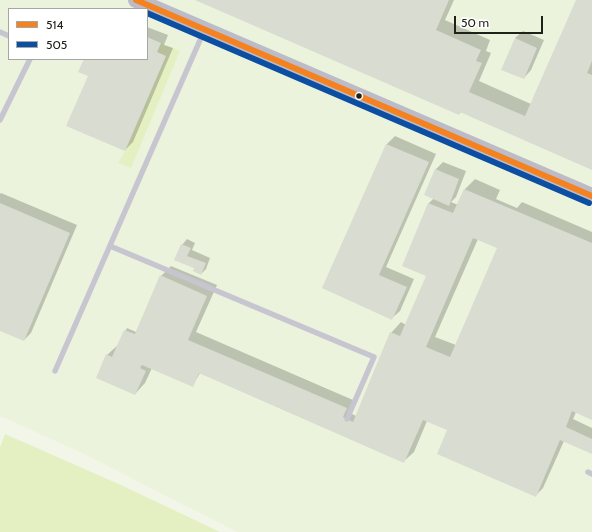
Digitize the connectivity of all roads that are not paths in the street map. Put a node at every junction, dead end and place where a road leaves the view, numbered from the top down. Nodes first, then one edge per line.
1 (136, 0) edge
2 (204, 30) junction
3 (30, 60) edge
4 (0, 120) edge
5 (592, 196) edge
6 (110, 246) junction
7 (55, 371) dead end
8 (347, 419) dead end

1 - 2 street
2 - 5 street
2 - 6 lane
3 - 4 lane
6 - 7 lane
6 - 8 lane

